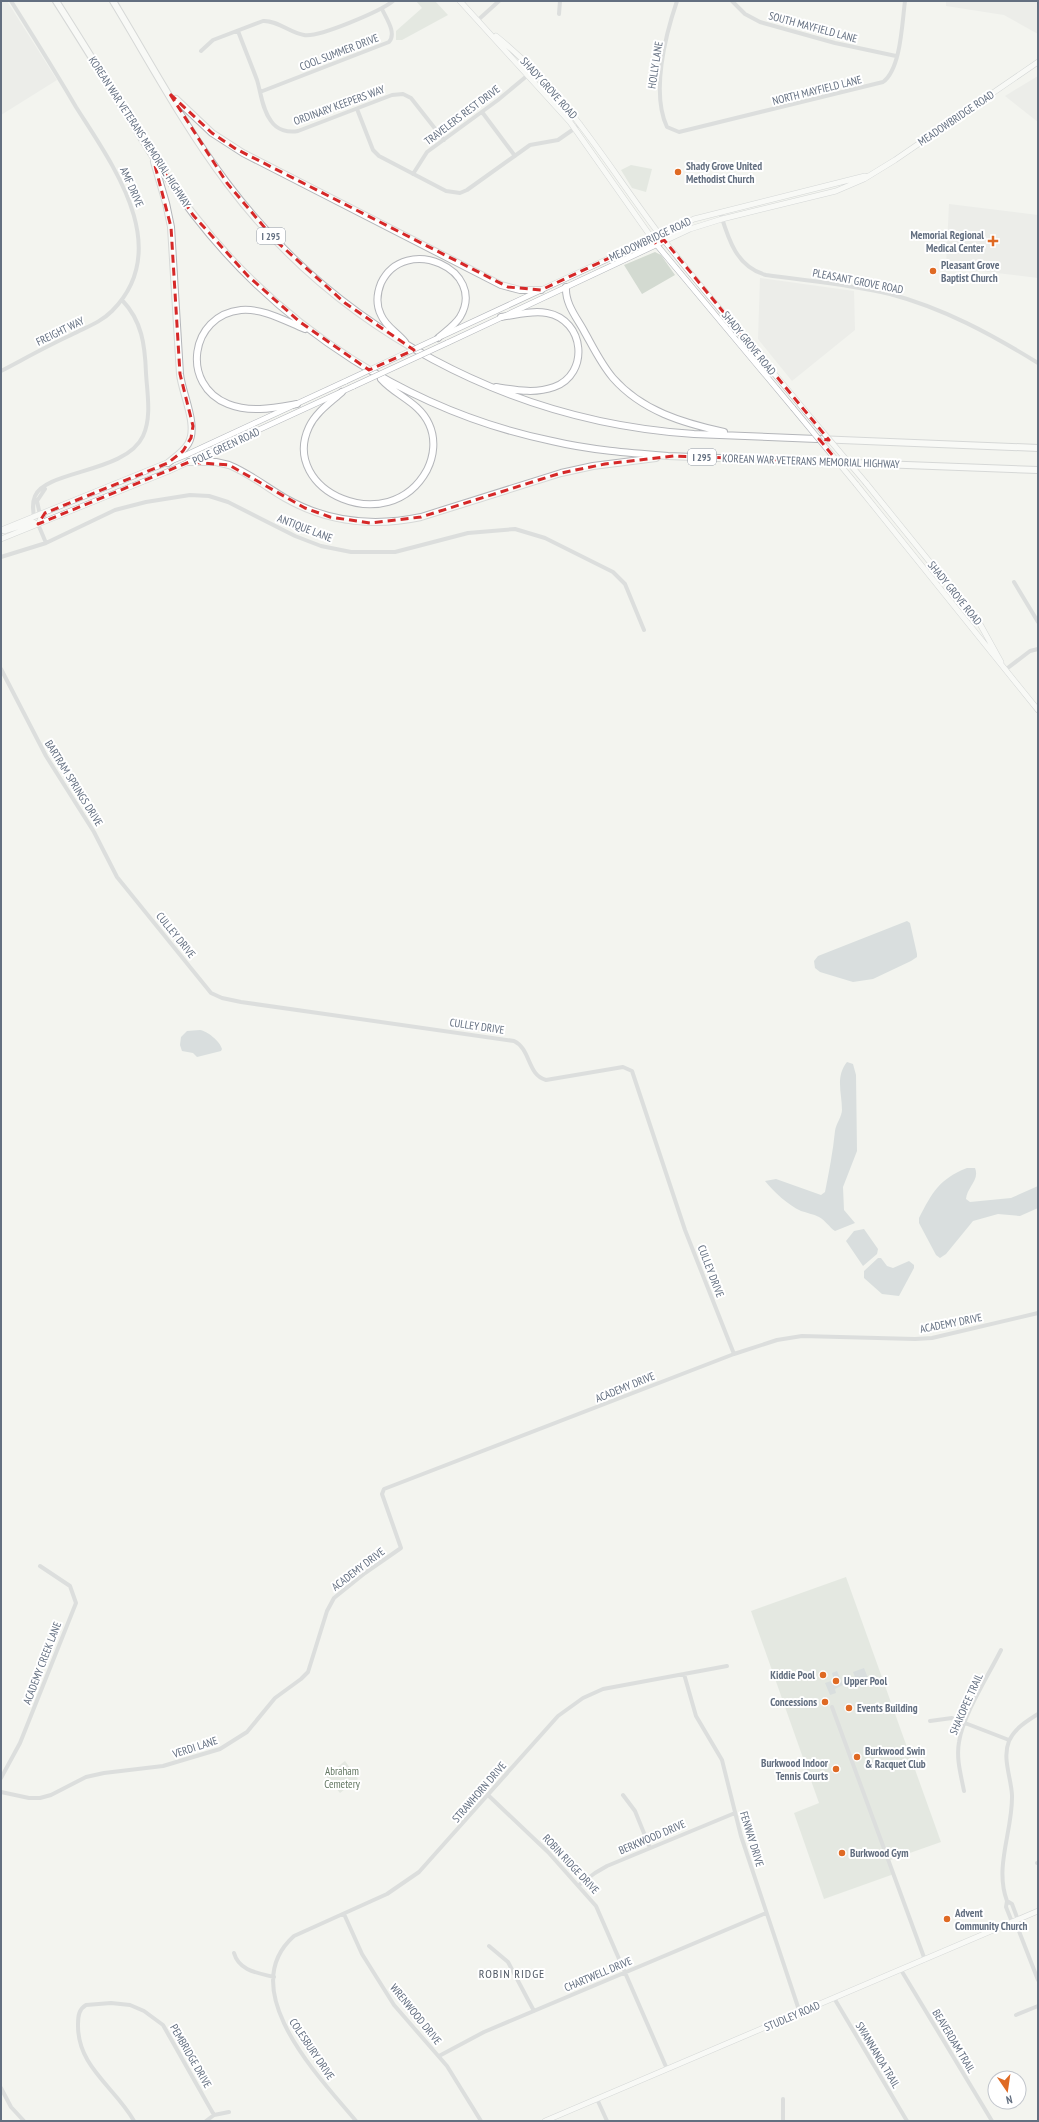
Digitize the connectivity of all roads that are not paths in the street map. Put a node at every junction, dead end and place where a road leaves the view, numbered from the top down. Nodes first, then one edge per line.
1 (11, 1) edge
2 (56, 1) edge
3 (113, 1) edge
4 (393, 1) edge
5 (460, 1) edge
6 (499, 1) edge
7 (560, 1) edge
8 (678, 1) edge
9 (732, 1) edge
10 (904, 1) edge
11 (382, 9) junction
12 (559, 14) dead end
13 (478, 20) junction
14 (482, 25) junction
15 (238, 31) junction
16 (201, 51) dead end
17 (896, 56) junction
18 (1038, 62) edge
19 (528, 75) junction
20 (260, 92) junction
21 (170, 94) junction
22 (357, 109) junction
23 (482, 112) junction
24 (581, 124) junction
25 (575, 129) junction
26 (671, 131) joint
27 (444, 140) junction
28 (152, 154) junction
29 (515, 156) junction
30 (413, 174) junction
31 (873, 174) junction
32 (720, 212) junction
33 (722, 219) junction
34 (659, 234) junction
35 (652, 238) junction
36 (664, 240) junction
37 (656, 244) junction
38 (566, 287) junction
39 (541, 290) junction
40 (122, 300) junction
41 (501, 318) junction
42 (313, 332) junction
43 (438, 338) junction
44 (447, 343) joint
45 (407, 345) junction
46 (1038, 364) edge
47 (1, 371) edge
48 (379, 376) junction
49 (486, 386) junction
50 (342, 392) junction
51 (297, 404) junction
52 (739, 436) junction
53 (1038, 448) edge
54 (674, 456) junction
55 (189, 462) junction
56 (168, 463) junction
57 (95, 468) junction
58 (1038, 470) edge
59 (42, 514) junction
60 (34, 517) junction
61 (38, 524) junction
62 (1, 531) edge
63 (1, 539) edge
64 (46, 543) junction
65 (914, 543) junction
66 (908, 548) junction
67 (1, 557) edge
68 (1014, 582) dead end
69 (1038, 622) edge
70 (644, 630) dead end
71 (1038, 648) edge
72 (1, 670) edge
73 (1005, 670) junction
74 (1038, 710) edge
75 (138, 903) joint
76 (1038, 1313) edge
77 (734, 1354) junction
78 (40, 1566) dead end
79 (328, 1611) joint
80 (1001, 1650) dead end
81 (727, 1666) dead end
82 (684, 1674) junction
83 (832, 1707) dead end
84 (1038, 1714) edge
85 (930, 1721) dead end
86 (966, 1723) junction
87 (1009, 1740) junction
88 (1, 1778) edge
89 (964, 1791) dead end
90 (1, 1792) edge
91 (624, 1795) dead end
92 (488, 1796) junction
93 (735, 1813) junction
94 (650, 1848) junction
95 (579, 1885) junction
96 (1038, 1911) edge
97 (766, 1913) junction
98 (344, 1914) junction
99 (1015, 1921) junction
100 (489, 1946) dead end
101 (234, 1952) dead end
102 (925, 1960) junction
103 (901, 1970) junction
104 (625, 1972) junction
105 (274, 1977) junction
106 (1038, 1980) edge
107 (834, 1998) junction
108 (1038, 2006) edge
109 (534, 2011) junction
110 (800, 2013) junction
111 (1016, 2014) dead end
112 (439, 2056) junction
113 (667, 2069) junction
114 (1, 2088) edge
115 (597, 2099) junction
116 (784, 2099) dead end
117 (229, 2112) dead end
118 (214, 2115) junction
119 (24, 2121) edge
120 (134, 2121) edge
121 (206, 2121) edge
122 (356, 2121) edge
123 (481, 2121) edge
124 (545, 2121) edge
125 (607, 2121) edge
126 (783, 2121) edge
127 (907, 2121) edge
128 (992, 2121) edge

1 - 40 street, AMF DRIVE
2 - 28 highway, KOREAN WAR VETERANS MEMORIAL HIGHWAY / I 295
3 - 21 highway, KOREAN WAR VETERANS MEMORIAL HIGHWAY / I 295
4 - 11 street
5 - 13 main road, SHADY GROVE ROAD
6 - 13 street
7 - 12 street
8 - 26 street, HOLLY LANE
9 - 17 street, SOUTH MAYFIELD LANE
10 - 17 street, NORTH MAYFIELD LANE
11 - 15 street
11 - 20 street, COOL SUMMER DRIVE
13 - 14 main road, SHADY GROVE ROAD
14 - 19 main road, SHADY GROVE ROAD
14 - 24 main road, SHADY GROVE ROAD
15 - 16 street
15 - 20 street, ORDINARY KEEPERS WAY
17 - 26 street, NORTH MAYFIELD LANE
18 - 31 main road, MEADOWBRIDGE ROAD
19 - 23 street, TRAVELERS REST DRIVE
19 - 25 main road, SHADY GROVE ROAD
20 - 22 street, ORDINARY KEEPERS WAY
21 - 39 highway
21 - 45 highway, KOREAN WAR VETERANS MEMORIAL HIGHWAY / I 295
22 - 27 street, ORDINARY KEEPERS WAY
22 - 30 street
23 - 27 street, TRAVELERS REST DRIVE
23 - 29 street
24 - 25 street
24 - 34 main road, SHADY GROVE ROAD
25 - 29 street
25 - 35 main road, SHADY GROVE ROAD
27 - 30 street, TRAVELERS REST DRIVE
28 - 42 highway, KOREAN WAR VETERANS MEMORIAL HIGHWAY / I 295
28 - 56 highway
29 - 30 street
31 - 32 main road, MEADOWBRIDGE ROAD
31 - 33 main road, MEADOWBRIDGE ROAD
32 - 33 street, PLEASANT GROVE ROAD
32 - 34 main road, MEADOWBRIDGE ROAD
33 - 36 main road, MEADOWBRIDGE ROAD
33 - 46 street, PLEASANT GROVE ROAD
34 - 35 main road, MEADOWBRIDGE ROAD
34 - 36 main road, SHADY GROVE ROAD
35 - 37 main road, SHADY GROVE ROAD
35 - 39 main road, MEADOWBRIDGE ROAD
36 - 37 main road, MEADOWBRIDGE ROAD
36 - 65 main road, SHADY GROVE ROAD, bridge
37 - 38 main road, MEADOWBRIDGE ROAD
37 - 66 main road, SHADY GROVE ROAD, bridge
38 - 41 main road, MEADOWBRIDGE ROAD
38 - 52 highway
39 - 43 main road, MEADOWBRIDGE ROAD
40 - 47 street, FREIGHT WAY
40 - 57 street
41 - 44 main road, MEADOWBRIDGE ROAD
41 - 49 highway
42 - 48 highway, KOREAN WAR VETERANS MEMORIAL HIGHWAY / I 295
42 - 51 highway
43 - 45 highway
43 - 51 main road, POLE GREEN ROAD, bridge
44 - 50 main road, POLE GREEN ROAD, bridge
45 - 49 highway, KOREAN WAR VETERANS MEMORIAL HIGHWAY / I 295
48 - 50 highway
48 - 54 highway, KOREAN WAR VETERANS MEMORIAL HIGHWAY / I 295
49 - 52 highway, KOREAN WAR VETERANS MEMORIAL HIGHWAY / I 295
50 - 55 main road, POLE GREEN ROAD
51 - 56 main road, POLE GREEN ROAD
52 - 53 highway, KOREAN WAR VETERANS MEMORIAL HIGHWAY / I 295
54 - 55 highway
54 - 58 highway, KOREAN WAR VETERANS MEMORIAL HIGHWAY / I 295
55 - 61 main road, POLE GREEN ROAD
56 - 59 main road, POLE GREEN ROAD
57 - 59 street
57 - 60 street
59 - 60 main road, POLE GREEN ROAD
59 - 61 main road
60 - 62 main road, POLE GREEN ROAD
61 - 62 main road
61 - 63 main road, POLE GREEN ROAD
61 - 64 street
64 - 67 street, ANTIQUE LANE
64 - 70 street, ANTIQUE LANE
65 - 66 main road
65 - 73 main road, SHADY GROVE ROAD
66 - 73 main road, SHADY GROVE ROAD
68 - 69 street
71 - 73 street
72 - 75 street, BARTRAM SPRINGS DRIVE
73 - 74 main road, SHADY GROVE ROAD
75 - 77 street, CULLEY DRIVE
76 - 77 street, ACADEMY DRIVE
77 - 79 street, ACADEMY DRIVE
78 - 88 street, ACADEMY CREEK LANE
79 - 90 street, VERDI LANE
80 - 86 street, SHAKOPEE TRAIL
81 - 82 street, STRAWHORN DRIVE
82 - 92 street, STRAWHORN DRIVE
82 - 93 street, FENWAY DRIVE
83 - 102 street
84 - 87 street
85 - 86 street
86 - 87 street
86 - 89 street, SHAKOPEE TRAIL
87 - 99 street
91 - 94 street
92 - 95 street, ROBIN RIDGE DRIVE
92 - 98 street, STRAWHORN DRIVE
93 - 94 street, BERKWOOD DRIVE
93 - 97 street, FENWAY DRIVE
94 - 95 street, BERKWOOD DRIVE
95 - 104 street, ROBIN RIDGE DRIVE
96 - 99 main road, STUDLEY ROAD
97 - 104 street, CHARTWELL DRIVE
97 - 110 street, FENWAY DRIVE
98 - 105 street, STRAWHORN DRIVE
98 - 112 street, WRENWOOD DRIVE
99 - 102 main road, STUDLEY ROAD
99 - 106 street
100 - 109 street
101 - 105 street
102 - 103 main road, STUDLEY ROAD
103 - 107 main road, STUDLEY ROAD
103 - 128 street, BEAVERDAM TRAIL
104 - 109 street, CHARTWELL DRIVE
104 - 113 street, ROBIN RIDGE DRIVE
105 - 122 street, COLESBURY DRIVE
107 - 110 main road, STUDLEY ROAD
107 - 127 street, SWANNANOA TRAIL
108 - 111 street
109 - 112 street, CHARTWELL DRIVE
110 - 113 main road, STUDLEY ROAD
112 - 123 street, WRENWOOD DRIVE
113 - 115 main road, STUDLEY ROAD
114 - 119 street
115 - 124 main road, STUDLEY ROAD
115 - 125 street
116 - 126 street
117 - 118 street
118 - 120 street, PEMBRIDGE DRIVE
118 - 121 street

